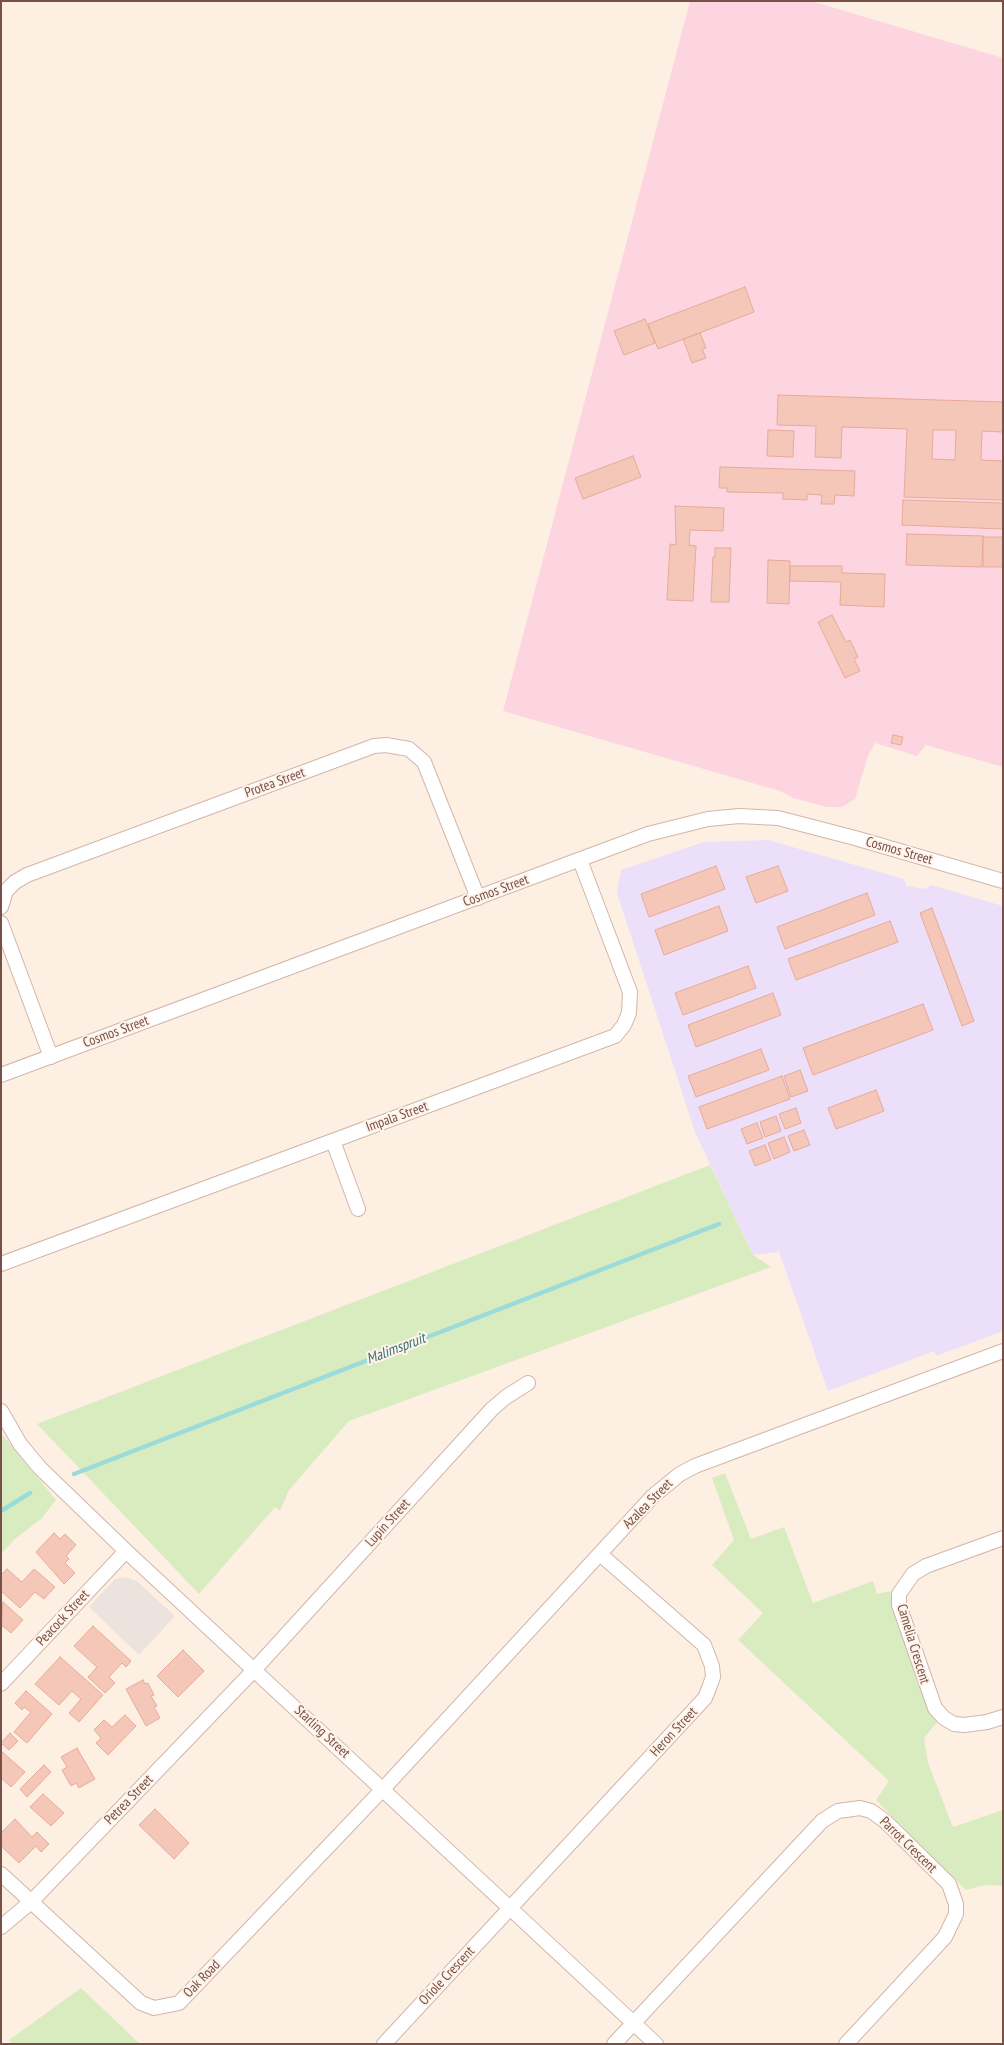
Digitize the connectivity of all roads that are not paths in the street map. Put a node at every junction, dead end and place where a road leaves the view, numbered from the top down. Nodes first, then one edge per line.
1 (580, 860) junction
2 (1003, 881) edge
3 (478, 898) junction
4 (1, 906) edge
5 (1, 923) edge
6 (51, 1057) junction
7 (1, 1075) edge
8 (333, 1141) junction
9 (358, 1208) dead end
10 (1, 1264) edge
11 (1003, 1351) edge
12 (528, 1383) dead end
13 (1, 1410) edge
14 (1003, 1538) edge
15 (126, 1551) junction
16 (600, 1554) junction
17 (254, 1670) junction
18 (1, 1684) edge
19 (1003, 1716) edge
20 (383, 1789) junction
21 (1, 1874) edge
22 (31, 1902) junction
23 (510, 1908) junction
24 (1, 1927) edge
25 (633, 2023) junction
26 (384, 2044) edge
27 (614, 2044) edge
28 (656, 2044) edge
29 (846, 2044) edge

1 - 2 street, Cosmos Street
1 - 3 street, Cosmos Street
1 - 8 street, Impala Street
3 - 4 street, Protea Street
3 - 6 street, Cosmos Street
5 - 6 street
6 - 7 street, Cosmos Street
8 - 9 street
8 - 10 street, Impala Street
11 - 16 street, Azalea Street
12 - 17 street, Lupin Street
13 - 15 street, Starling Street
14 - 19 street, Camelia Crescent
15 - 17 street, Starling Street
15 - 18 street, Peacock Street
16 - 20 street, Azalea Street
16 - 23 street, Heron Street
17 - 20 street, Starling Street
17 - 22 street, Petrea Street
20 - 22 street, Oak Road
20 - 23 street, Starling Street
21 - 22 street, Oak Road
22 - 24 street, Petrea Street
23 - 25 street, Starling Street
23 - 26 street, Oriole Crescent
25 - 27 street
25 - 28 street, Starling Street
25 - 29 street, Parrot Crescent

